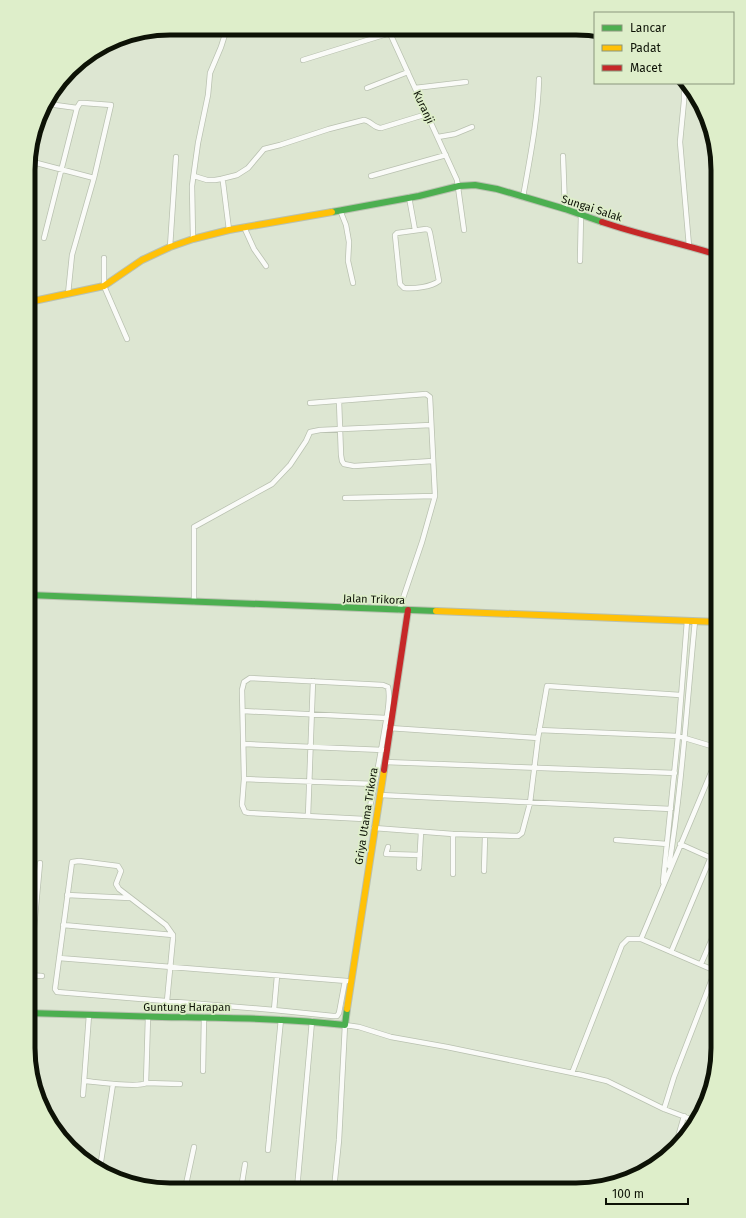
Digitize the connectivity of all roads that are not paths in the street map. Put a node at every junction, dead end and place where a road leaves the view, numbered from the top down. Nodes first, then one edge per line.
1 (225, 35) edge
2 (377, 35) edge
3 (391, 35) edge
4 (303, 60) dead end
5 (408, 72) junction
6 (538, 79) dead end
7 (466, 82) dead end
8 (366, 88) dead end
9 (415, 88) junction
10 (684, 90) edge
11 (52, 105) edge
12 (77, 108) junction
13 (427, 114) junction
14 (472, 127) dead end
15 (438, 137) junction
16 (446, 155) junction
17 (563, 156) dead end
18 (176, 157) dead end
19 (35, 162) edge
20 (62, 169) junction
21 (194, 176) junction
22 (371, 176) dead end
23 (94, 178) junction
24 (223, 182) dead end
25 (459, 186) junction
26 (409, 197) junction
27 (523, 197) junction
28 (565, 209) junction
29 (340, 210) junction
30 (581, 214) junction
31 (244, 227) junction
32 (229, 230) junction
33 (416, 230) junction
34 (464, 230) dead end
35 (44, 238) dead end
36 (192, 239) junction
37 (689, 246) junction
38 (170, 247) junction
39 (711, 253) edge
40 (104, 258) dead end
41 (580, 261) dead end
42 (266, 266) dead end
43 (353, 283) dead end
44 (104, 286) junction
45 (68, 294) junction
46 (35, 301) edge
47 (127, 339) dead end
48 (339, 401) junction
49 (310, 403) dead end
50 (432, 425) junction
51 (340, 430) junction
52 (433, 461) junction
53 (435, 496) junction
54 (345, 498) dead end
55 (35, 594) edge
56 (194, 602) junction
57 (399, 610) junction
58 (408, 610) junction
59 (687, 621) junction
60 (695, 621) junction
61 (711, 622) edge
62 (313, 681) junction
63 (680, 695) junction
64 (243, 711) junction
65 (311, 714) junction
66 (386, 718) junction
67 (389, 728) junction
68 (539, 730) junction
69 (681, 737) junction
70 (538, 738) junction
71 (244, 744) junction
72 (711, 746) edge
73 (310, 747) junction
74 (384, 750) junction
75 (385, 762) junction
76 (535, 768) junction
77 (711, 772) edge
78 (675, 773) junction
79 (244, 779) junction
80 (309, 781) junction
81 (375, 784) junction
82 (380, 795) junction
83 (530, 803) junction
84 (671, 809) junction
85 (308, 816) junction
86 (374, 828) junction
87 (421, 832) junction
88 (453, 834) junction
89 (485, 836) junction
90 (616, 840) dead end
91 (667, 844) junction
92 (680, 844) junction
93 (388, 847) dead end
94 (420, 855) junction
95 (710, 858) joint
96 (40, 863) dead end
97 (419, 868) dead end
98 (484, 871) dead end
99 (453, 874) dead end
100 (668, 875) junction
101 (662, 889) junction
102 (67, 895) junction
103 (130, 898) junction
104 (35, 917) edge
105 (63, 925) junction
106 (173, 935) junction
107 (641, 939) junction
108 (711, 941) edge
109 (671, 952) junction
110 (59, 958) junction
111 (701, 964) junction
112 (171, 967) junction
113 (711, 968) edge
114 (35, 976) edge
115 (42, 976) dead end
116 (277, 976) junction
117 (348, 982) junction
118 (711, 986) edge
119 (167, 1001) junction
120 (274, 1010) junction
121 (35, 1013) edge
122 (89, 1015) junction
123 (148, 1017) junction
124 (204, 1017) junction
125 (281, 1019) junction
126 (312, 1021) junction
127 (345, 1025) junction
128 (202, 1071) dead end
129 (572, 1073) junction
130 (84, 1081) junction
131 (146, 1083) junction
132 (112, 1084) junction
133 (180, 1084) dead end
134 (83, 1095) dead end
135 (664, 1109) junction
136 (684, 1116) junction
137 (691, 1119) edge
138 (679, 1135) edge
139 (194, 1147) dead end
140 (268, 1150) dead end
141 (101, 1163) edge
142 (245, 1164) dead end
143 (186, 1183) edge
144 (242, 1183) edge
145 (298, 1183) edge
146 (335, 1183) edge

1 - 21 street
2 - 4 street
3 - 5 street, Kuranji
5 - 8 street
5 - 9 street, Kuranji
6 - 27 street
7 - 9 street
9 - 13 street, Kuranji
10 - 37 street
11 - 12 street
12 - 20 street
12 - 23 street
13 - 15 street, Kuranji
13 - 21 street
14 - 15 street
15 - 16 street, Kuranji
16 - 22 street
16 - 25 street, Kuranji
17 - 28 street
18 - 38 street
19 - 20 street
20 - 23 street
20 - 35 street
21 - 36 street
23 - 45 street
24 - 32 street
25 - 26 street, Sungai Salak
25 - 27 street, Sungai Salak
25 - 34 street, Kuranji
26 - 29 street, Sungai Salak
26 - 33 street
27 - 28 street, Sungai Salak
28 - 30 street, Sungai Salak
29 - 31 street, Sungai Salak
29 - 43 street
30 - 37 street, Sungai Salak
30 - 41 street
31 - 32 street, Sungai Salak
31 - 42 street
32 - 36 street, Sungai Salak
33 - 33 street
36 - 38 street, Sungai Salak
37 - 39 street, Sungai Salak
38 - 44 street, Sungai Salak
40 - 44 street
44 - 45 street
44 - 47 street
45 - 46 street
48 - 49 street
48 - 50 street
48 - 51 street
50 - 51 street
50 - 52 street
51 - 52 street
51 - 56 street
52 - 53 street
53 - 54 street
53 - 57 street
55 - 56 street, Jalan Trikora
56 - 57 street, Jalan Trikora
57 - 58 street, Jalan Trikora
58 - 59 street, Jalan Trikora
58 - 67 street, Griya Utama Trikora
59 - 60 street, Jalan Trikora
59 - 63 street
60 - 61 street, Jalan Trikora
60 - 69 street
62 - 64 street
62 - 65 street
62 - 66 street
63 - 68 street
63 - 69 street
64 - 65 street
64 - 71 street
65 - 66 street
65 - 73 street
66 - 74 street
67 - 70 street
67 - 74 street, Griya Utama Trikora
68 - 69 street
68 - 70 street
69 - 72 street
69 - 78 street
69 - 100 street
70 - 76 street
71 - 73 street
71 - 79 street
73 - 74 street
73 - 80 street
74 - 75 street, Griya Utama Trikora
74 - 81 street
75 - 76 street
75 - 82 street, Griya Utama Trikora
76 - 78 street
76 - 83 street
77 - 92 street
78 - 84 street
79 - 80 street
79 - 85 street
80 - 81 street
80 - 85 street
81 - 85 street
82 - 83 street
82 - 86 street, Griya Utama Trikora
83 - 84 street
83 - 89 street
84 - 91 street
86 - 87 street
86 - 117 street, Griya Utama Trikora
87 - 88 street
87 - 94 street
88 - 89 street
88 - 99 street
89 - 98 street
90 - 91 street
91 - 101 street
92 - 95 street
92 - 100 street
93 - 94 street
94 - 97 street
95 - 109 street
96 - 104 street
100 - 101 street
101 - 107 street
102 - 103 street
102 - 103 street
102 - 105 street
103 - 106 street
105 - 106 street
105 - 110 street
106 - 112 street
107 - 109 street
107 - 129 street
108 - 111 street
109 - 111 street
110 - 112 street
110 - 119 street
111 - 113 street
112 - 116 street
112 - 119 street
114 - 115 street
116 - 117 street
116 - 120 street
117 - 120 street
117 - 127 street, Griya Utama Trikora
118 - 135 street
119 - 120 street
121 - 122 street, Guntung Harapan
122 - 123 street, Guntung Harapan
122 - 130 street
123 - 124 street, Guntung Harapan
123 - 131 street
124 - 125 street, Guntung Harapan
124 - 128 street
125 - 126 street, Guntung Harapan
125 - 140 street
126 - 127 street, Guntung Harapan
126 - 145 street
127 - 129 street
127 - 146 street
129 - 135 street
130 - 132 street
130 - 134 street
131 - 132 street
131 - 133 street
132 - 141 street
135 - 136 street
136 - 137 street
136 - 138 street
139 - 143 street
142 - 144 street

